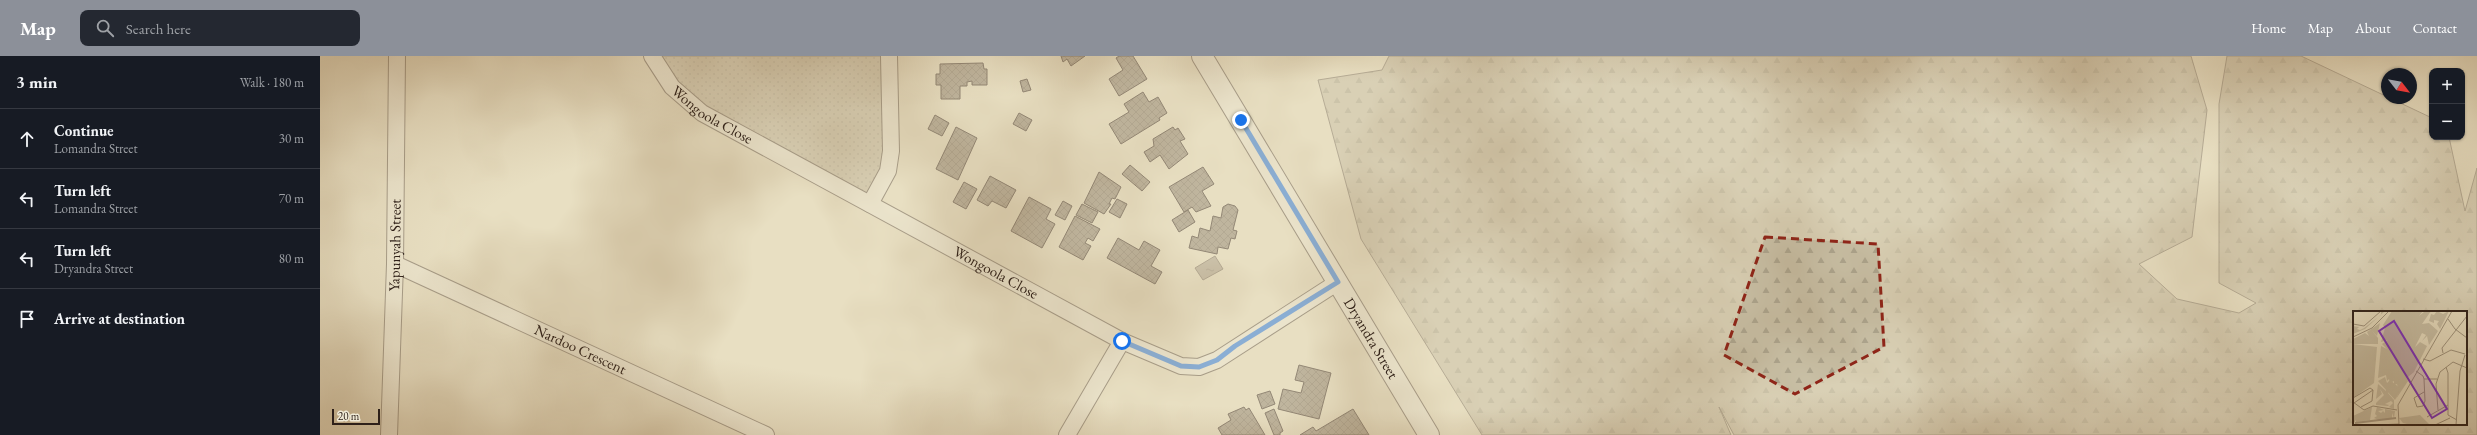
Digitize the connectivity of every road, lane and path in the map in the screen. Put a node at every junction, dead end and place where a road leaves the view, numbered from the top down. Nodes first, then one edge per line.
1 (397, 56) edge
2 (652, 56) edge
3 (889, 56) edge
4 (1202, 56) edge
5 (870, 204) junction
6 (395, 264) junction
7 (1338, 282) junction
8 (1122, 341) junction
9 (389, 435) edge
10 (766, 435) edge
11 (1067, 435) edge
12 (1429, 435) edge

1 - 6 street, Yapunyah Street
2 - 5 street, Wongoola Close
3 - 5 street
4 - 7 street, Dryandra Street
5 - 8 street, Wongoola Close
6 - 9 street, Yapunyah Street
6 - 10 street, Nardoo Crescent
7 - 8 street, Wongoola Close
7 - 12 street, Dryandra Street
8 - 11 street

